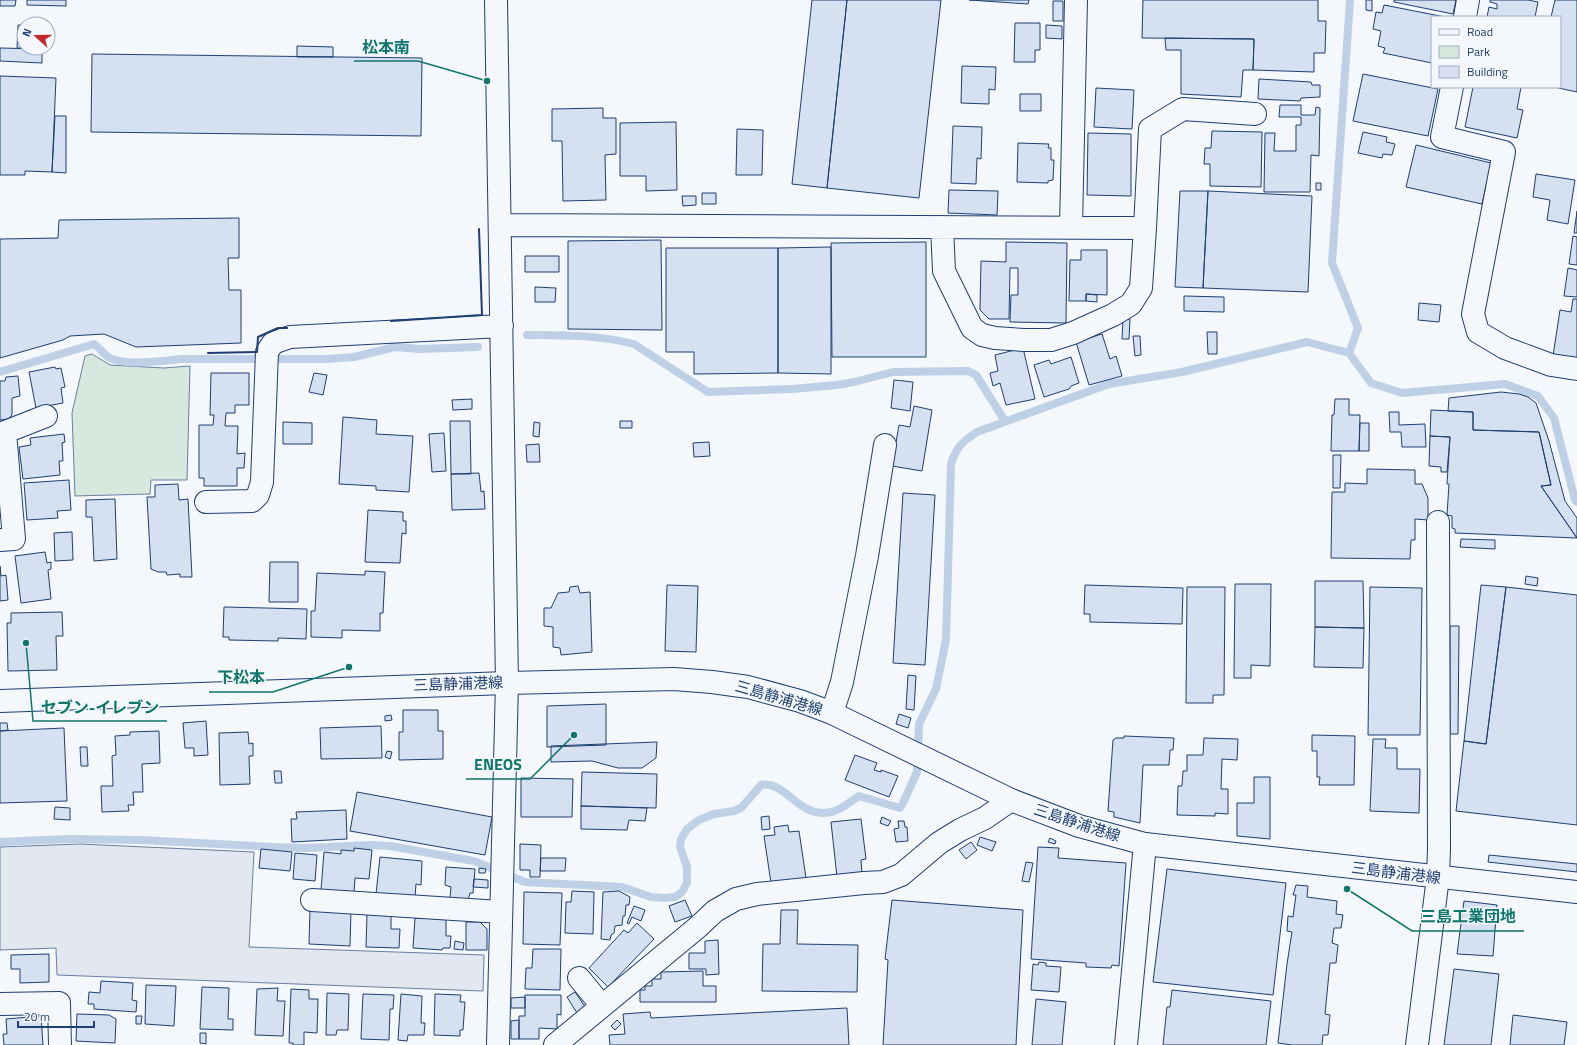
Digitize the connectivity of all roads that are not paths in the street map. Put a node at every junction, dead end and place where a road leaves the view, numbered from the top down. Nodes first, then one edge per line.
1 (496, 0) edge
2 (1076, 0) edge
3 (1468, 0) edge
4 (1465, 16) edge
5 (1452, 88) edge
6 (1256, 114) dead end
7 (500, 225) junction
8 (942, 227) junction
9 (1071, 227) junction
10 (1145, 228) junction
11 (502, 326) junction
12 (1577, 368) edge
13 (46, 416) dead end
14 (2, 433) edge
15 (885, 445) dead end
16 (206, 502) dead end
17 (1438, 522) dead end
18 (0, 540) edge
19 (507, 683) junction
20 (0, 701) edge
21 (832, 713) junction
22 (1011, 800) junction
23 (1145, 844) junction
24 (1438, 877) junction
25 (1577, 892) edge
26 (312, 900) dead end
27 (502, 912) junction
28 (580, 978) dead end
29 (0, 1004) edge
30 (602, 1006) junction
31 (60, 1045) edge
32 (498, 1045) edge
33 (554, 1045) edge
34 (1126, 1045) edge
35 (1417, 1045) edge

1 - 7 street
2 - 9 street
3 - 4 street
5 - 12 street
6 - 10 street
7 - 8 street
7 - 11 street
8 - 9 street
8 - 10 street
9 - 10 street
11 - 16 street
11 - 19 street
13 - 14 street
14 - 18 street
15 - 21 street
17 - 24 street
19 - 20 street, 三島静浦港線
19 - 21 street, 三島静浦港線
19 - 27 street
21 - 22 street, 三島静浦港線
22 - 23 street, 三島静浦港線
22 - 30 street
23 - 24 street, 三島静浦港線
23 - 34 street
24 - 25 street, 三島静浦港線
24 - 35 street
26 - 27 street
27 - 32 street
28 - 30 street
29 - 31 street
30 - 33 street

